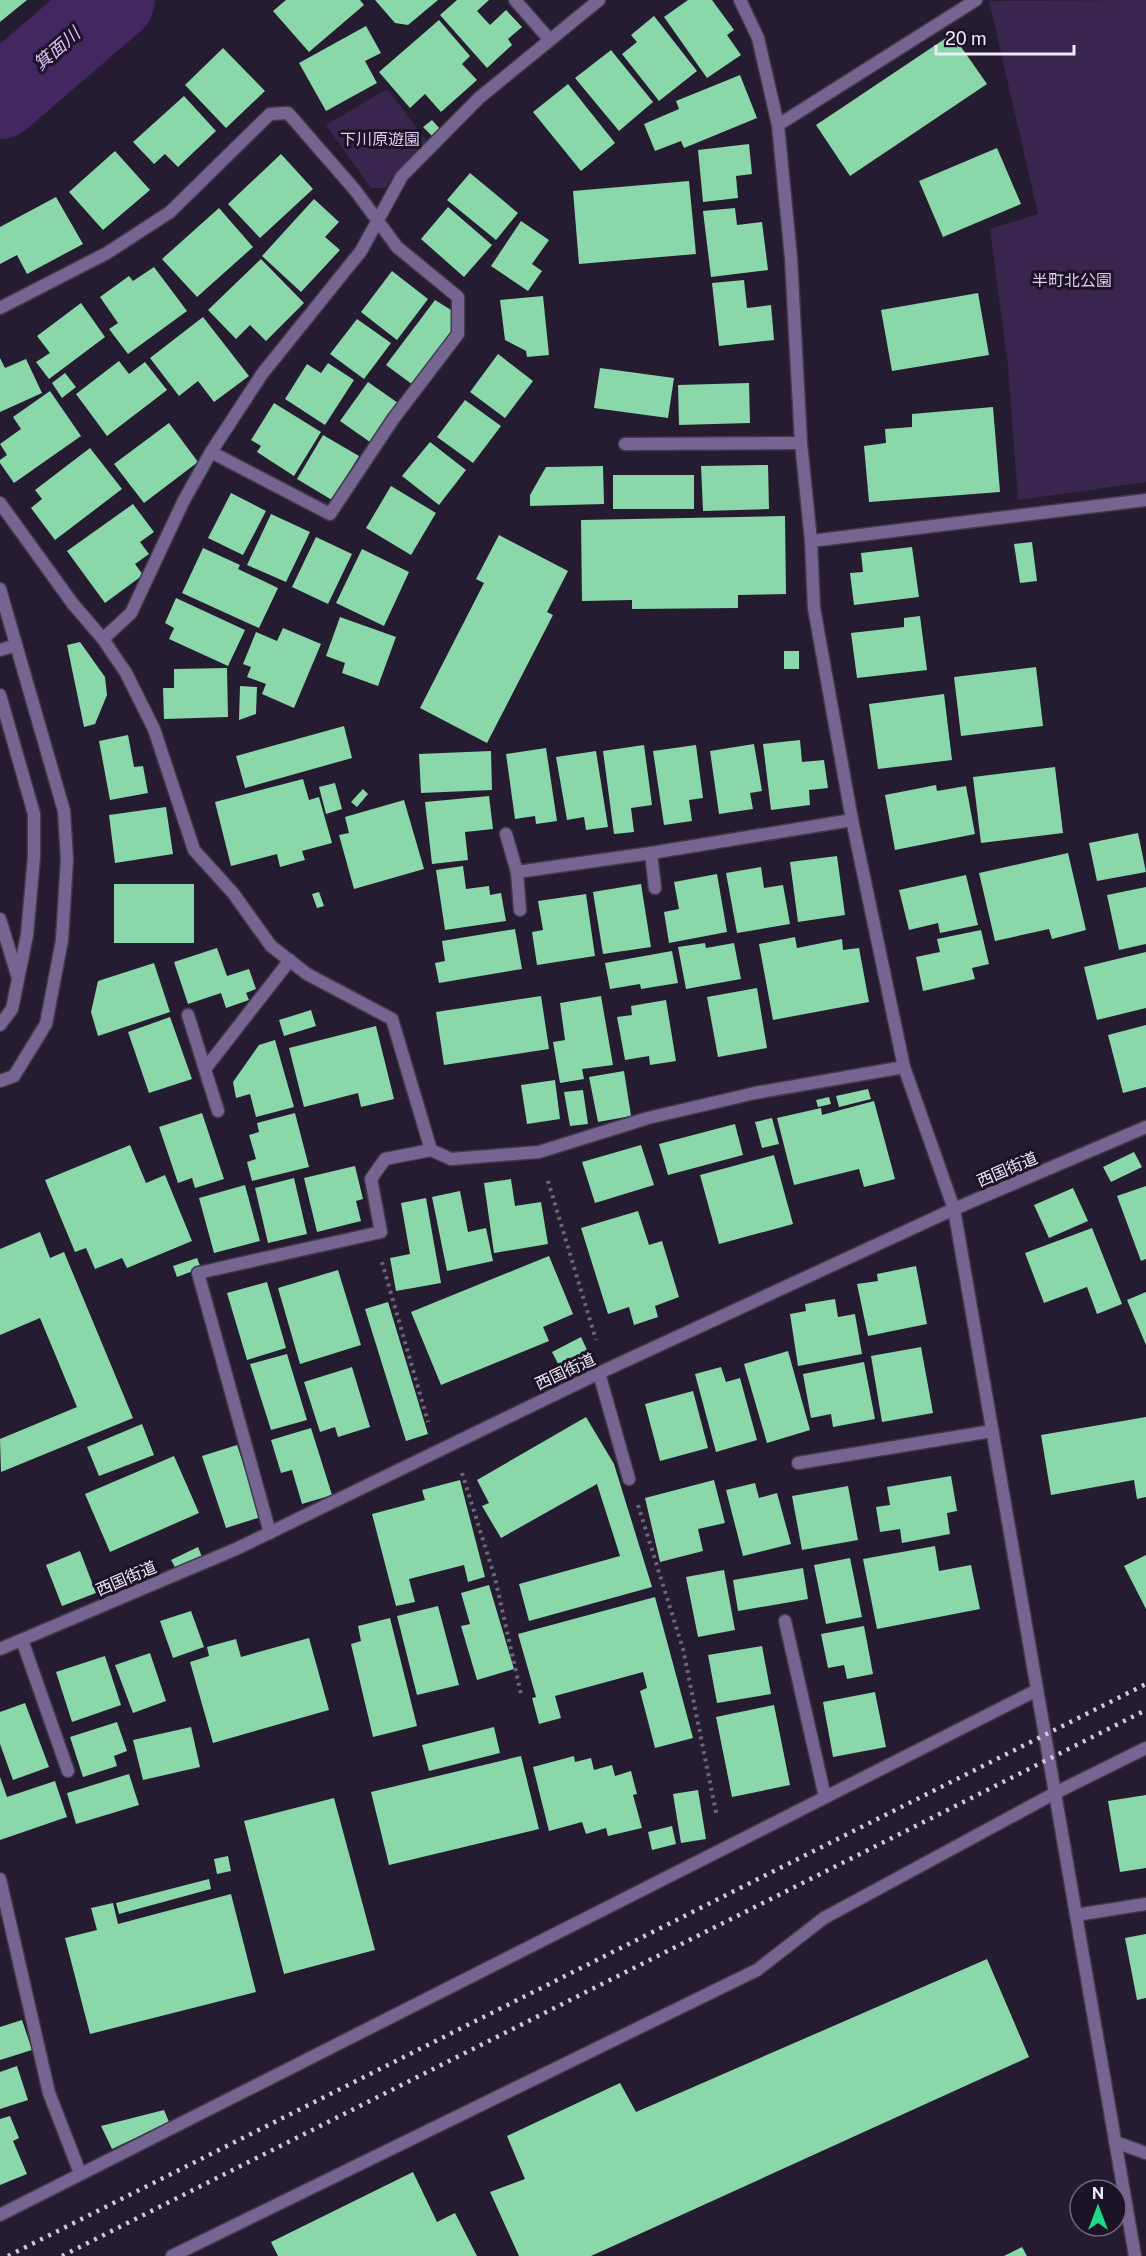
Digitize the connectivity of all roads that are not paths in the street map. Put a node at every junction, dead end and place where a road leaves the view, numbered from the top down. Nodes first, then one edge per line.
1 (515, 0) edge
2 (599, 0) edge
3 (740, 0) edge
4 (976, 0) edge
5 (549, 39) junction
6 (778, 125) junction
7 (378, 219) junction
8 (0, 308) edge
9 (801, 443) junction
10 (625, 444) dead end
11 (210, 452) junction
12 (1146, 500) edge
13 (0, 503) edge
14 (811, 541) junction
15 (1, 594) edge
16 (103, 639) junction
17 (16, 645) junction
18 (0, 650) edge
19 (0, 695) edge
20 (852, 820) junction
21 (506, 834) dead end
22 (651, 853) junction
23 (517, 872) junction
24 (655, 888) dead end
25 (520, 910) dead end
26 (0, 919) edge
27 (3, 942) edge
28 (290, 960) junction
29 (19, 982) junction
30 (188, 1015) dead end
31 (0, 1025) edge
32 (904, 1067) junction
33 (206, 1069) junction
34 (0, 1081) edge
35 (218, 1111) dead end
36 (1146, 1127) edge
37 (431, 1150) junction
38 (954, 1209) junction
39 (602, 1372) junction
40 (992, 1431) junction
41 (798, 1463) dead end
42 (629, 1479) road end
43 (270, 1533) junction
44 (785, 1621) dead end
45 (22, 1640) junction
46 (0, 1649) edge
47 (1037, 1690) junction
48 (1146, 1748) edge
49 (68, 1771) dead end
50 (1055, 1793) junction
51 (825, 1797) junction
52 (0, 1879) edge
53 (1146, 1904) edge
54 (1076, 1915) junction
55 (1115, 2142) junction
56 (1146, 2153) edge
57 (80, 2173) junction
58 (0, 2215) edge
59 (172, 2256) edge
60 (1135, 2256) edge

1 - 5 street
2 - 5 street
3 - 6 street
4 - 6 street
5 - 7 street
6 - 9 street
7 - 8 street
7 - 11 street
7 - 11 street
9 - 10 street
9 - 14 street
11 - 16 street
12 - 14 street
13 - 16 street
14 - 20 street
15 - 17 street
16 - 28 street
17 - 18 street
17 - 34 street
19 - 29 street
20 - 22 street
20 - 32 street
21 - 23 street
22 - 23 street
22 - 24 street
23 - 25 street
26 - 27 street
27 - 29 street
28 - 33 street
28 - 37 street
29 - 31 street
30 - 33 street
32 - 37 street
32 - 38 street
33 - 35 street
36 - 38 street, 西国街道
37 - 43 street
38 - 39 street, 西国街道
38 - 40 street
39 - 42 street
39 - 43 street, 西国街道
40 - 41 street
40 - 47 street
43 - 45 street, 西国街道
44 - 51 street
45 - 46 street, 西国街道
45 - 49 street
47 - 50 street
47 - 51 street
48 - 50 street
50 - 54 street
50 - 59 street
51 - 57 street
52 - 57 street
53 - 54 street
54 - 55 street
55 - 56 street
55 - 60 street
57 - 58 street

